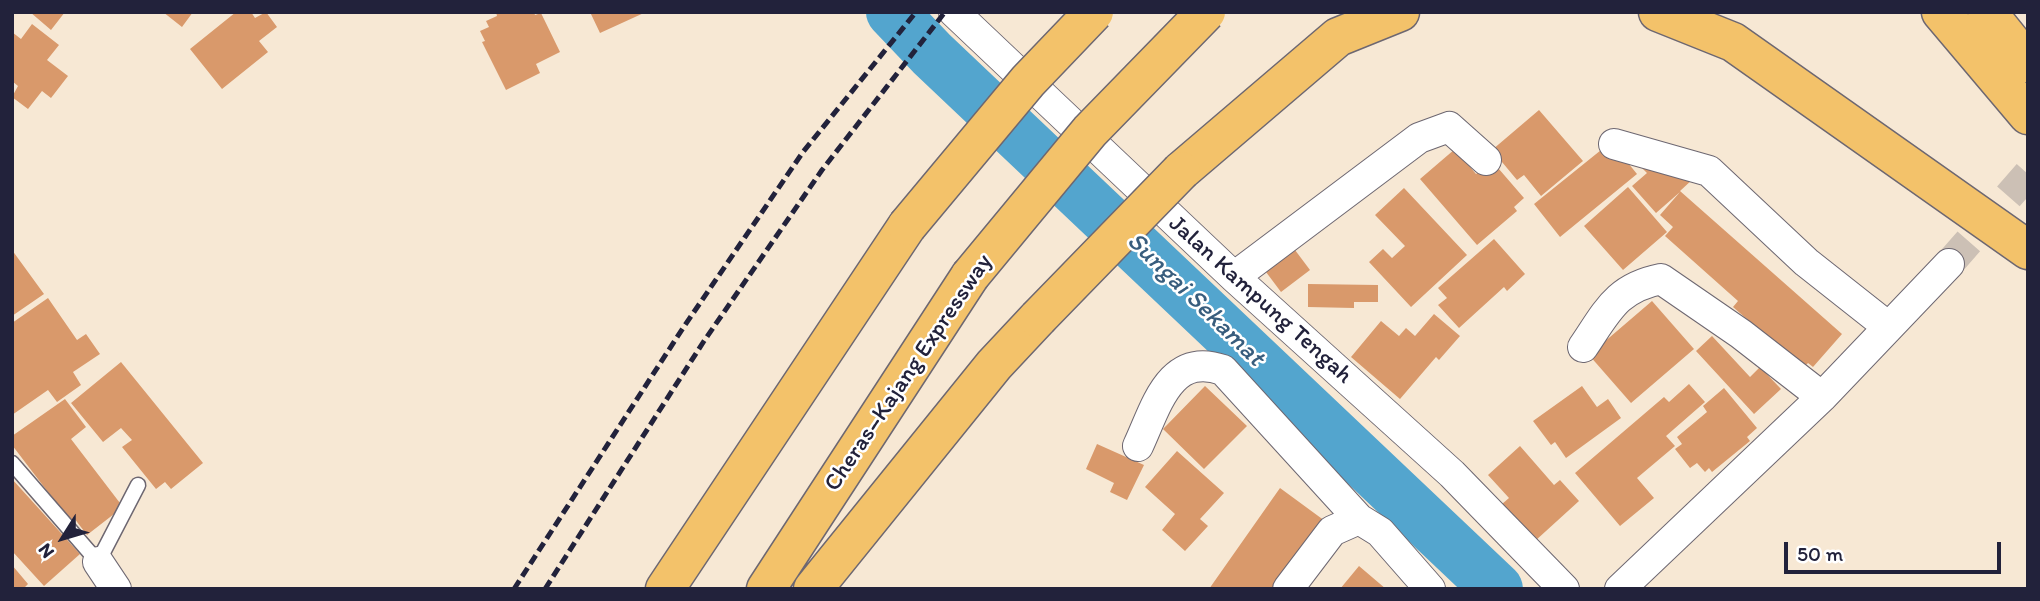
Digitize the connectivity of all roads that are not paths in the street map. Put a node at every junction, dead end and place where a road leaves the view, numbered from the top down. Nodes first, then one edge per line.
1 (954, 12) edge
2 (1094, 12) edge
3 (1206, 12) edge
4 (1400, 12) edge
5 (1658, 12) edge
6 (1941, 12) edge
7 (1987, 12) edge
8 (2028, 63) edge
9 (2028, 115) edge
10 (1614, 144) dead end
11 (1486, 160) dead end
12 (2028, 250) edge
13 (1949, 264) tunnel mouth
14 (1234, 277) junction
15 (1888, 326) junction
16 (1583, 348) dead end
17 (1822, 397) junction
18 (1138, 446) dead end
19 (12, 463) edge
20 (138, 485) dead end
21 (1359, 519) junction
22 (98, 562) junction
23 (116, 589) edge
24 (664, 589) edge
25 (766, 589) edge
26 (813, 589) edge
27 (1288, 589) edge
28 (1430, 589) edge
29 (1564, 589) edge
30 (1620, 589) edge

1 - 14 street, Jalan Kampung Tengah
2 - 24 highway, bridge
3 - 25 highway, Cheras–Kajang Expressway, bridge
4 - 26 highway, bridge
5 - 12 highway
6 - 9 highway
7 - 8 highway
10 - 15 street
11 - 14 street
13 - 15 street
14 - 29 street, Jalan Kampung Tengah
15 - 17 street
16 - 17 street
17 - 30 street
18 - 21 street
19 - 22 lane
20 - 22 lane
21 - 27 street
21 - 28 street
22 - 23 street

